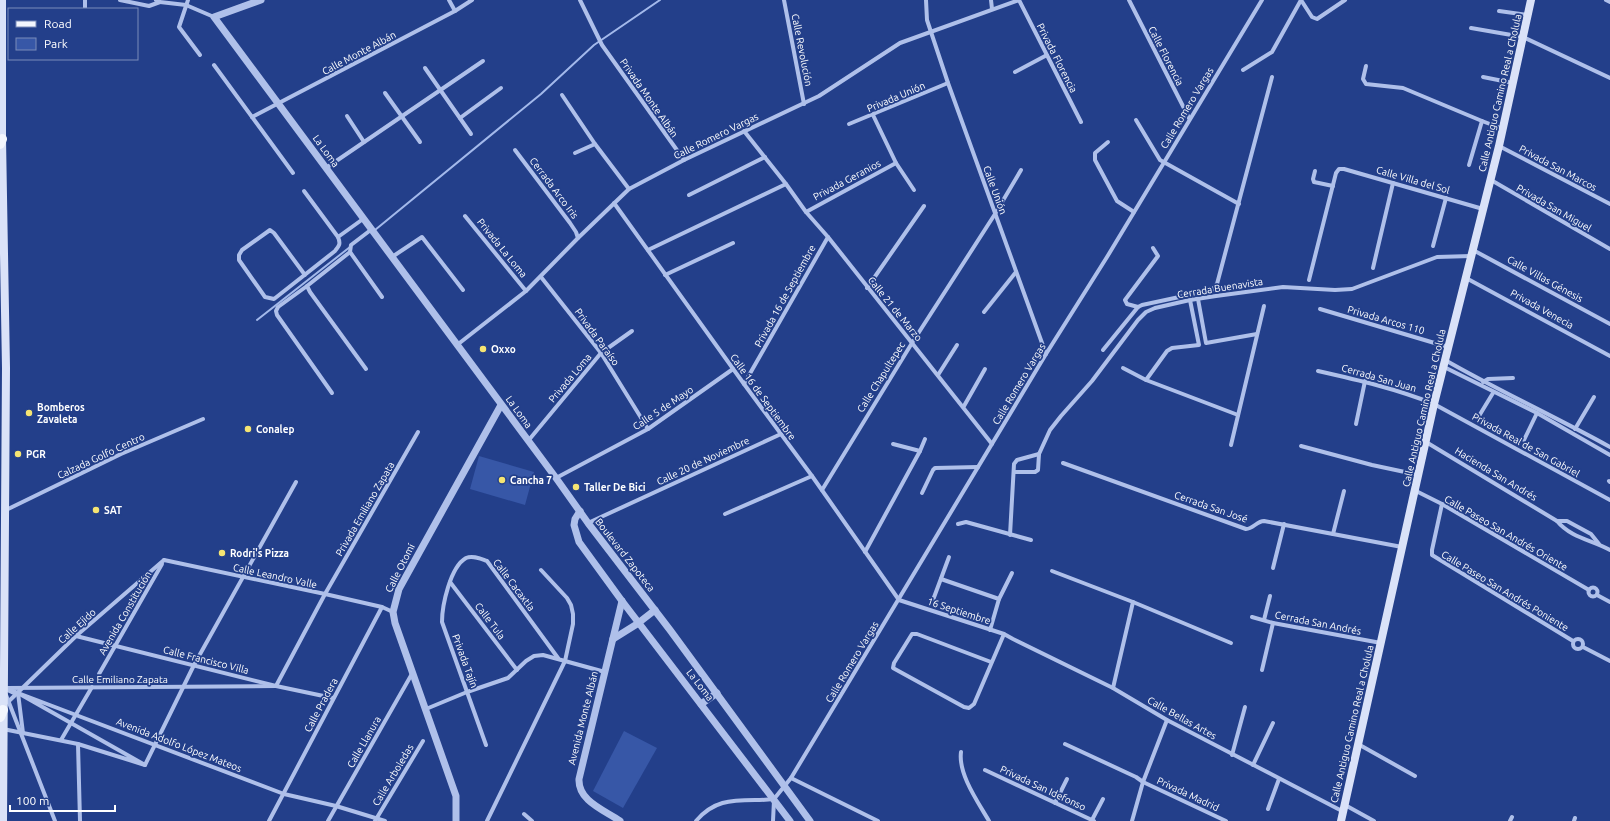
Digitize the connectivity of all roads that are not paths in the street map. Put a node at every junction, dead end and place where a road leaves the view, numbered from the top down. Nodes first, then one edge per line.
1 (2, 0) edge
2 (120, 0) edge
3 (188, 0) edge
4 (261, 0) edge
5 (449, 0) edge
6 (472, 0) edge
7 (580, 0) edge
8 (784, 0) edge
9 (926, 0) edge
10 (991, 0) edge
11 (1019, 0) edge
12 (1129, 0) edge
13 (1262, 0) edge
14 (1301, 0) edge
15 (1345, 0) edge
16 (1531, 0) edge
17 (1606, 0) edge
18 (158, 1) edge
19 (1610, 2) edge
20 (186, 5) junction
21 (992, 9) junction
22 (455, 11) junction
23 (1499, 11) dead end
24 (1528, 15) junction
25 (214, 17) junction
26 (1471, 28) dead end
27 (931, 30) junction
28 (1523, 37) junction
29 (200, 54) dead end
30 (1047, 55) junction
31 (482, 61) dead end
32 (214, 65) dead end
33 (1366, 66) dead end
34 (425, 68) dead end
35 (1243, 70) dead end
36 (1015, 72) dead end
37 (1483, 77) dead end
38 (1272, 78) dead end
39 (1610, 78) edge
40 (948, 83) junction
41 (1513, 83) junction
42 (1, 86) edge
43 (502, 88) dead end
44 (441, 90) junction
45 (385, 93) dead end
46 (562, 96) dead end
47 (279, 104) junction
48 (804, 104) junction
49 (873, 115) junction
50 (347, 116) dead end
51 (402, 116) junction
52 (252, 118) junction
53 (460, 118) junction
54 (1189, 118) junction
55 (1136, 120) dead end
56 (1482, 121) junction
57 (1080, 122) dead end
58 (849, 124) dead end
59 (1503, 129) junction
60 (744, 131) junction
61 (472, 134) dead end
62 (1, 141) edge
63 (364, 142) junction
64 (420, 142) dead end
65 (1108, 142) dead end
66 (595, 144) junction
67 (1499, 146) junction
68 (515, 150) dead end
69 (575, 153) dead end
70 (765, 157) junction
71 (684, 160) junction
72 (1164, 162) junction
73 (896, 163) junction
74 (1469, 164) dead end
75 (326, 168) junction
76 (1021, 170) dead end
77 (1315, 171) dead end
78 (293, 173) dead end
79 (1490, 180) junction
80 (1393, 183) junction
81 (786, 184) junction
82 (1333, 186) junction
83 (629, 189) junction
84 (914, 190) dead end
85 (304, 191) dead end
86 (689, 195) dead end
87 (1446, 198) junction
88 (614, 202) junction
89 (1239, 204) junction
90 (1610, 204) edge
91 (924, 206) dead end
92 (1483, 209) junction
93 (806, 212) junction
94 (1134, 212) junction
95 (995, 214) junction
96 (465, 216) dead end
97 (363, 219) junction
98 (372, 229) junction
99 (828, 236) junction
100 (338, 237) junction
101 (578, 238) junction
102 (733, 242) dead end
103 (1433, 246) dead end
104 (1153, 248) dead end
105 (1610, 249) edge
106 (648, 250) junction
107 (350, 252) junction
108 (1472, 253) junction
109 (392, 257) junction
110 (1373, 268) dead end
111 (1016, 272) junction
112 (305, 275) junction
113 (666, 275) junction
114 (541, 277) junction
115 (1466, 278) junction
116 (1308, 280) dead end
117 (307, 286) junction
118 (868, 288) junction
119 (1215, 288) junction
120 (463, 290) dead end
121 (526, 291) junction
122 (1216, 296) junction
123 (382, 297) dead end
124 (1198, 299) junction
125 (1190, 300) junction
126 (1264, 306) dead end
127 (1138, 307) junction
128 (1320, 309) dead end
129 (984, 312) dead end
130 (1610, 324) edge
131 (632, 331) dead end
132 (1257, 334) junction
133 (912, 343) junction
134 (457, 345) junction
135 (957, 345) dead end
136 (1448, 347) junction
137 (1103, 350) dead end
138 (601, 353) junction
139 (1046, 354) junction
140 (1610, 356) edge
141 (3, 359) edge
142 (1445, 364) junction
143 (3, 368) edge
144 (733, 368) junction
145 (1123, 368) dead end
146 (366, 369) dead end
147 (985, 369) dead end
148 (1318, 371) dead end
149 (938, 376) junction
150 (1513, 378) dead end
151 (1146, 380) junction
152 (1365, 381) junction
153 (1483, 382) junction
154 (744, 384) junction
155 (1481, 387) junction
156 (332, 392) dead end
157 (1493, 392) junction
158 (1594, 398) dead end
159 (1434, 404) junction
160 (501, 405) junction
161 (964, 406) junction
162 (1530, 408) junction
163 (1537, 413) junction
164 (1238, 415) junction
165 (1479, 416) dead end
166 (203, 419) dead end
167 (1356, 424) dead end
168 (1575, 428) junction
169 (648, 429) junction
170 (418, 432) dead end
171 (1573, 433) junction
172 (781, 434) junction
173 (925, 439) dead end
174 (1524, 440) dead end
175 (528, 441) junction
176 (1426, 442) junction
177 (893, 444) dead end
178 (992, 444) junction
179 (1231, 445) dead end
180 (1301, 446) dead end
181 (1610, 447) edge
182 (920, 451) junction
183 (1039, 454) junction
184 (1610, 455) edge
185 (1063, 462) dead end
186 (978, 467) junction
187 (1014, 472) junction
188 (1419, 475) junction
189 (812, 476) junction
190 (556, 478) junction
191 (296, 482) dead end
192 (822, 490) junction
193 (1344, 491) dead end
194 (1416, 491) junction
195 (922, 493) dead end
196 (1610, 500) edge
197 (1442, 504) junction
198 (6, 510) junction
199 (580, 511) junction
200 (725, 514) dead end
201 (1557, 520) junction
202 (588, 523) junction
203 (958, 524) dead end
204 (1284, 524) junction
205 (1010, 534) junction
206 (1333, 534) junction
207 (1031, 540) dead end
208 (1599, 544) junction
209 (1402, 547) junction
210 (1610, 550) edge
211 (865, 552) junction
212 (949, 556) dead end
213 (164, 560) junction
214 (1273, 568) dead end
215 (541, 570) dead end
216 (1052, 571) dead end
217 (1012, 573) dead end
218 (243, 577) junction
219 (941, 579) junction
220 (450, 582) junction
221 (325, 594) junction
222 (1270, 596) dead end
223 (999, 599) junction
224 (899, 600) junction
225 (933, 600) dead end
226 (622, 601) junction
227 (1132, 602) junction
228 (1610, 602) edge
229 (382, 607) junction
230 (655, 610) junction
231 (393, 612) junction
232 (1252, 617) dead end
233 (1264, 620) junction
234 (639, 623) junction
235 (1272, 623) junction
236 (990, 630) junction
237 (1004, 634) junction
238 (76, 636) junction
239 (613, 639) junction
240 (1013, 639) joint
241 (1574, 642) junction
242 (1231, 643) dead end
243 (1382, 643) junction
244 (116, 646) junction
245 (1583, 647) junction
246 (558, 658) junction
247 (565, 661) junction
248 (1610, 661) edge
249 (991, 662) junction
250 (194, 665) junction
251 (517, 670) junction
252 (1262, 670) dead end
253 (413, 671) junction
254 (605, 672) junction
255 (99, 674) dead end
256 (183, 686) junction
257 (276, 686) junction
258 (23, 687) junction
259 (92, 687) junction
260 (4, 688) junction
261 (1113, 688) junction
262 (467, 692) junction
263 (717, 693) junction
264 (17, 694) junction
265 (333, 698) junction
266 (701, 704) junction
267 (1245, 707) dead end
268 (3, 708) edge
269 (426, 709) junction
270 (76, 715) junction
271 (1167, 720) junction
272 (71, 723) junction
273 (1273, 723) dead end
274 (3, 729) junction
275 (22, 732) junction
276 (61, 740) junction
277 (423, 741) dead end
278 (78, 744) junction
279 (486, 744) dead end
280 (1065, 744) dead end
281 (1358, 744) junction
282 (155, 745) junction
283 (961, 752) dead end
284 (1232, 755) junction
285 (145, 765) junction
286 (1253, 765) junction
287 (985, 770) dead end
288 (1415, 776) dead end
289 (791, 778) junction
290 (1067, 779) dead end
291 (1279, 779) junction
292 (1143, 782) junction
293 (785, 786) junction
294 (284, 794) junction
295 (1103, 798) dead end
296 (774, 799) junction
297 (1055, 803) junction
298 (336, 806) junction
299 (1343, 808) junction
300 (1268, 809) dead end
301 (524, 814) dead end
302 (376, 820) edge
303 (1093, 820) edge
304 (3, 821) edge
305 (55, 821) edge
306 (80, 821) edge
307 (269, 821) edge
308 (328, 821) edge
309 (385, 821) edge
310 (456, 821) edge
311 (487, 821) edge
312 (532, 821) edge
313 (620, 821) edge
314 (696, 821) edge
315 (773, 821) edge
316 (790, 821) edge
317 (810, 821) edge
318 (878, 821) edge
319 (989, 821) edge
320 (1132, 821) edge
321 (1226, 821) edge
322 (1341, 821) edge
323 (1374, 821) edge

1 - 42 main road
2 - 18 street
3 - 20 street
4 - 25 street
5 - 22 street
6 - 22 street, Calle Monte Albán
7 - 71 street, Privada Monte Albán
8 - 48 street, Calle Revolución
9 - 27 street, Calle Unión
10 - 21 street
11 - 21 street, Calle Romero Vargas
11 - 30 street, Privada Florencia
12 - 54 street, Calle Florencia
13 - 54 street, Calle Romero Vargas
14 - 15 street
14 - 35 street
16 - 24 main road, Calle Antiguo Camino Real a Cholula
17 - 19 street
18 - 20 street
20 - 25 street
20 - 29 street
21 - 27 street, Calle Romero Vargas
22 - 47 street, Calle Monte Albán
23 - 24 street
24 - 28 main road, Calle Antiguo Camino Real a Cholula
25 - 47 street, La Loma
26 - 28 street
27 - 40 street, Calle Unión
27 - 48 street, Calle Romero Vargas
28 - 39 street
28 - 41 main road, Calle Antiguo Camino Real a Cholula
30 - 36 street
30 - 57 street, Privada Florencia
31 - 44 street
32 - 52 street
33 - 56 street
34 - 44 street
37 - 41 street
38 - 89 street
40 - 49 street, Privada Unión
40 - 95 street, Calle Unión
41 - 59 main road, Calle Antiguo Camino Real a Cholula
42 - 62 main road
43 - 53 street
44 - 51 street
44 - 53 street
45 - 51 street
46 - 66 street
47 - 52 street, Calle Monte Albán
47 - 75 street, La Loma
48 - 60 street, Calle Romero Vargas
49 - 58 street, Privada Unión
49 - 73 street
50 - 63 street
51 - 63 street
51 - 64 street
52 - 78 street
53 - 61 street
54 - 72 street, Calle Romero Vargas
55 - 72 street
56 - 59 street
56 - 74 street
59 - 67 main road, Calle Antiguo Camino Real a Cholula
60 - 70 street, Calle 21 de Marzo
60 - 71 street, Calle Romero Vargas
62 - 141 main road
63 - 75 street
65 - 94 street
66 - 69 street
66 - 83 street
67 - 79 main road, Calle Antiguo Camino Real a Cholula
67 - 90 street, Privada San Marcos
68 - 101 street, Cerrada Arco Iris
70 - 81 street, Calle 21 de Marzo
70 - 86 street
71 - 83 street, Calle Romero Vargas
72 - 89 street
72 - 94 street, Calle Romero Vargas
73 - 84 street
73 - 93 street, Privada Geranios
75 - 97 street, La Loma
76 - 95 street, Calle Chapultepec
77 - 82 street
79 - 92 main road, Calle Antiguo Camino Real a Cholula
79 - 105 street, Privada San Miguel
80 - 82 street, Calle Villa del Sol
80 - 87 street, Calle Villa del Sol
80 - 110 street
81 - 93 street, Calle 21 de Marzo
81 - 106 street
82 - 116 street
83 - 88 street, Calle Romero Vargas
85 - 100 street
87 - 92 street, Calle Villa del Sol
87 - 103 street
88 - 101 street, Calle Romero Vargas
88 - 106 street, Calle 16 de Septiembre
89 - 119 street
91 - 118 street
92 - 108 main road, Calle Antiguo Camino Real a Cholula
93 - 99 street, Calle 21 de Marzo
94 - 139 street, Calle Romero Vargas
95 - 111 street, Calle Unión
95 - 133 street, Calle Chapultepec
96 - 121 street, Privada La Loma
97 - 98 street, La Loma
97 - 100 street
98 - 107 street
98 - 109 street, La Loma
99 - 118 street, Calle 21 de Marzo
99 - 154 street, Privada 16 de Septiembre
100 - 112 street
101 - 114 street, Calle Romero Vargas
102 - 113 street
104 - 127 street
106 - 113 street, Calle 16 de Septiembre
107 - 117 street
107 - 123 street
108 - 115 main road, Calle Antiguo Camino Real a Cholula
108 - 122 street, Cerrada Buenavista
108 - 130 street, Calle Villas Génesis
109 - 120 street
109 - 134 street, La Loma
111 - 129 street
111 - 139 street, Calle Unión
112 - 112 street
113 - 144 street, Calle 16 de Septiembre
114 - 121 street, Calle Romero Vargas
114 - 138 street, Privada Paraíso
115 - 136 main road, Calle Antiguo Camino Real a Cholula
115 - 140 street, Privada Venecia
117 - 146 street
117 - 156 street
118 - 133 street, Calle 21 de Marzo
119 - 122 street
119 - 127 street
121 - 134 street, Calle Romero Vargas
122 - 124 street, Cerrada Buenavista
124 - 125 street, Cerrada Buenavista
124 - 132 street
125 - 151 street
125 - 183 street, Cerrada Buenavista
126 - 132 street
127 - 137 street
128 - 136 street, Privada Arcos 110
131 - 138 street, Privada Loma
132 - 164 street
133 - 149 street, Calle 21 de Marzo
133 - 192 street, Calle Chapultepec
134 - 160 street, La Loma
135 - 149 street
136 - 142 main road, Calle Antiguo Camino Real a Cholula
138 - 169 street, Privada Paraíso
138 - 175 street, Privada Loma
139 - 178 street, Calle Romero Vargas
141 - 143 main road
142 - 153 street
142 - 155 street
142 - 159 main road, Calle Antiguo Camino Real a Cholula
143 - 198 main road
144 - 154 street, Calle 16 de Septiembre
144 - 169 street, Calle 5 de Mayo
145 - 151 street
147 - 161 street
148 - 152 street, Cerrada San Juan
149 - 161 street, Calle 21 de Marzo
150 - 153 street
151 - 164 street
152 - 159 street, Cerrada San Juan
152 - 167 street
153 - 155 street
153 - 162 street
154 - 172 street, Calle 16 de Septiembre
155 - 157 street
157 - 162 street
157 - 165 street
158 - 168 street
159 - 176 main road, Calle Antiguo Camino Real a Cholula
159 - 196 street, Privada Real de San Gabriel
160 - 175 street, La Loma
160 - 231 street, Calle Otomí
161 - 178 street, Calle 21 de Marzo
162 - 163 street
162 - 168 street
163 - 171 street
163 - 174 street
164 - 179 street
166 - 198 street, Calzada Golfo Centro
168 - 171 street
168 - 181 street
169 - 190 street, Calle 5 de Mayo
170 - 221 street, Privada Emiliano Zapata
171 - 184 street
172 - 189 street, Calle 16 de Septiembre
172 - 202 street, Calle 20 de Noviembre
173 - 182 street
175 - 190 street, La Loma
176 - 188 main road, Calle Antiguo Camino Real a Cholula
176 - 201 street, Hacienda San Andrés
177 - 182 street
178 - 186 street, Calle Romero Vargas
180 - 188 street
182 - 211 street
183 - 187 street
183 - 187 street, Cerrada Buenavista
185 - 204 street, Cerrada San José
186 - 195 street
186 - 224 street, Calle Romero Vargas
187 - 205 street
188 - 194 main road, Calle Antiguo Camino Real a Cholula
189 - 192 street, Calle 16 de Septiembre
189 - 200 street
190 - 199 street, La Loma
191 - 218 street
192 - 211 street, Calle 16 de Septiembre
193 - 206 street
194 - 197 street, Calle Paseo San Andrés Oriente
194 - 209 main road, Calle Antiguo Camino Real a Cholula
197 - 228 street, Calle Paseo San Andrés Oriente
197 - 241 street, Calle Paseo San Andrés Poniente
198 - 260 main road
199 - 202 street, Boulevard Zapoteca
199 - 226 street, La Loma
201 - 208 street, Hacienda San Andrés
201 - 208 street, Hacienda San Andrés
202 - 230 street, Boulevard Zapoteca
203 - 205 street
204 - 206 street, Cerrada San José
204 - 214 street
205 - 207 street
206 - 209 street, Cerrada San José
208 - 210 street, Hacienda San Andrés
209 - 243 main road, Calle Antiguo Camino Real a Cholula
211 - 224 street, Calle 16 de Septiembre
212 - 219 street
213 - 218 street, Calle Leandro Valle
213 - 238 street, Calle Ejido
213 - 244 street, Avenida Constitución
215 - 247 street
216 - 227 street
217 - 223 street
218 - 221 street, Calle Leandro Valle
218 - 250 street
219 - 223 street
219 - 225 street
220 - 246 street, Calle Cacaxtla
220 - 251 street, Calle Tula
220 - 262 street, Privada Tajín
221 - 229 street, Calle Leandro Valle
221 - 257 street
222 - 233 street
223 - 236 street
224 - 236 street, 16 Septiembre
224 - 289 street, Calle Romero Vargas
226 - 234 street, La Loma
226 - 239 street, Avenida Monte Albán
227 - 242 street
227 - 261 street
229 - 231 street
229 - 265 street, Calle Pradera
230 - 234 street
230 - 263 street, Boulevard Zapoteca
231 - 253 street, Calle Otomí
232 - 233 street, Cerrada San Andrés
233 - 235 street, Cerrada San Andrés
234 - 239 street
234 - 266 street, La Loma
235 - 243 street, Cerrada San Andrés
235 - 252 street
236 - 237 street, 16 Septiembre
237 - 240 street, 16 Septiembre
237 - 249 street
238 - 244 street, Calle Francisco Villa
238 - 258 street, Calle Ejido
239 - 254 street, Avenida Monte Albán
240 - 261 street, Calle Bellas Artes
241 - 245 street
241 - 245 street
243 - 281 main road, Calle Antiguo Camino Real a Cholula
244 - 250 street, Calle Francisco Villa
244 - 255 street, Avenida Constitución
245 - 248 street
246 - 247 street
246 - 251 street
247 - 254 street
247 - 311 street
249 - 249 street
250 - 256 street
250 - 257 street, Calle Francisco Villa
251 - 262 street
253 - 269 street, Calle Otomí
253 - 298 street, Calle Llanura
254 - 313 street, Avenida Monte Albán
256 - 257 street, Calle Emiliano Zapata
256 - 259 street, Calle Emiliano Zapata
256 - 282 street
257 - 265 street, Calle Francisco Villa
258 - 259 street, Calle Emiliano Zapata
258 - 260 street, Calle Emiliano Zapata
258 - 264 street, Calle Ejido
259 - 270 street
260 - 264 street, Avenida Adolfo López Mateos
260 - 268 main road
261 - 271 street, Calle Bellas Artes
262 - 269 street
262 - 279 street, Privada Tajín
263 - 266 street
263 - 293 street, Boulevard Zapoteca
264 - 268 street, Calle Ejido
264 - 270 street, Avenida Adolfo López Mateos
264 - 272 street, Avenida Adolfo López Mateos
264 - 275 street
265 - 294 street, Calle Pradera
266 - 296 street, La Loma
267 - 284 street
268 - 274 main road
268 - 275 street
269 - 310 street, Calle Otomí
270 - 272 street
270 - 282 street, Avenida Adolfo López Mateos
271 - 284 street, Calle Bellas Artes
271 - 292 street
272 - 276 street
272 - 285 street, Avenida Adolfo López Mateos
273 - 286 street
274 - 275 street
274 - 304 main road
275 - 276 street
275 - 305 street
276 - 278 street
277 - 302 street, Calle Arboledas
278 - 285 street
278 - 306 street
280 - 292 street, Privada Madrid
281 - 288 street
281 - 299 main road, Calle Antiguo Camino Real a Cholula
282 - 285 street
282 - 294 street, Avenida Adolfo López Mateos
283 - 319 street
284 - 286 street, Calle Bellas Artes
286 - 291 street, Calle Bellas Artes
287 - 297 street, Privada San Idefonso
289 - 293 street, Calle Romero Vargas
289 - 318 street
290 - 297 street
291 - 299 street, Calle Bellas Artes
291 - 300 street
292 - 320 street
292 - 321 street, Privada Madrid
293 - 296 street, Calle Romero Vargas
293 - 317 street, Boulevard Zapoteca
294 - 298 street, Avenida Adolfo López Mateos
294 - 307 street, Calle Pradera
295 - 303 street
296 - 314 street
296 - 315 street
296 - 316 street, La Loma
297 - 303 street, Privada San Idefonso
298 - 302 street, Avenida Adolfo López Mateos
298 - 308 street, Calle Llanura
299 - 322 main road, Calle Antiguo Camino Real a Cholula
299 - 323 street, Calle Bellas Artes
301 - 312 street
302 - 309 street, Avenida Adolfo López Mateos

